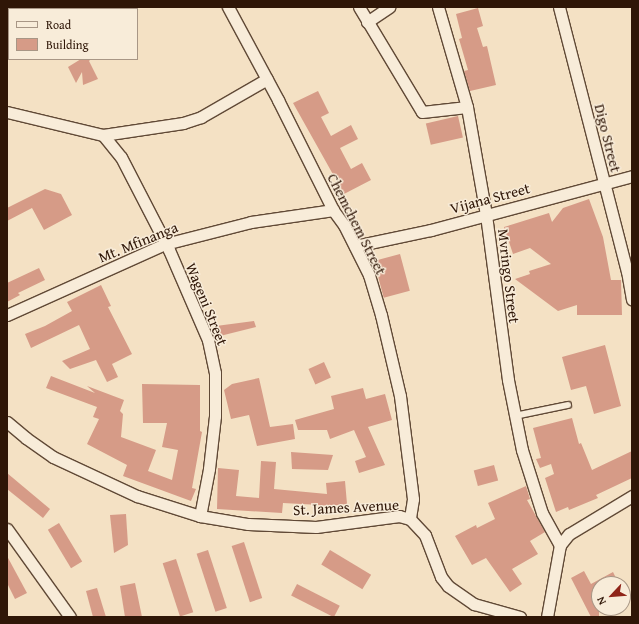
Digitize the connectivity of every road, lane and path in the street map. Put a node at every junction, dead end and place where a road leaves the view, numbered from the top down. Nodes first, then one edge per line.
1 (228, 7) edge
2 (359, 7) edge
3 (389, 7) edge
4 (438, 7) edge
5 (559, 7) edge
6 (367, 22) junction
7 (266, 79) junction
8 (467, 107) junction
9 (7, 112) edge
10 (107, 138) junction
11 (632, 176) edge
12 (604, 183) junction
13 (333, 210) junction
14 (486, 215) junction
15 (165, 244) junction
16 (355, 246) junction
17 (632, 300) edge
18 (7, 315) edge
19 (568, 405) dead end
20 (515, 416) junction
21 (7, 422) edge
22 (632, 496) edge
23 (200, 516) junction
24 (410, 519) junction
25 (7, 528) edge
26 (560, 545) junction
27 (70, 617) edge
28 (520, 617) edge
29 (547, 617) edge

1 - 7 street, Chemchem Street
2 - 6 street
3 - 6 street
4 - 8 street, Mvringo Street
5 - 12 street, Digo Street
6 - 8 street
7 - 10 street
7 - 13 street, Chemchem Street
8 - 14 street, Mvringo Street
9 - 10 street
10 - 15 street, Wageni Street
11 - 12 street, Vijana Street
12 - 14 street, Vijana Street
12 - 17 street, Digo Street
13 - 15 street, Mt. Mfinanga
13 - 16 street, Chemchem Street
14 - 16 street, Vijana Street
14 - 20 street, Mvringo Street
15 - 18 street, Mt. Mfinanga
15 - 23 street, Wageni Street
16 - 24 street, Chemchem Street
19 - 20 lane
20 - 26 street, Mvringo Street
21 - 23 street, St. James Avenue
22 - 26 street
23 - 24 street, St. James Avenue
24 - 28 street, St. James Avenue
25 - 27 street
26 - 29 street

